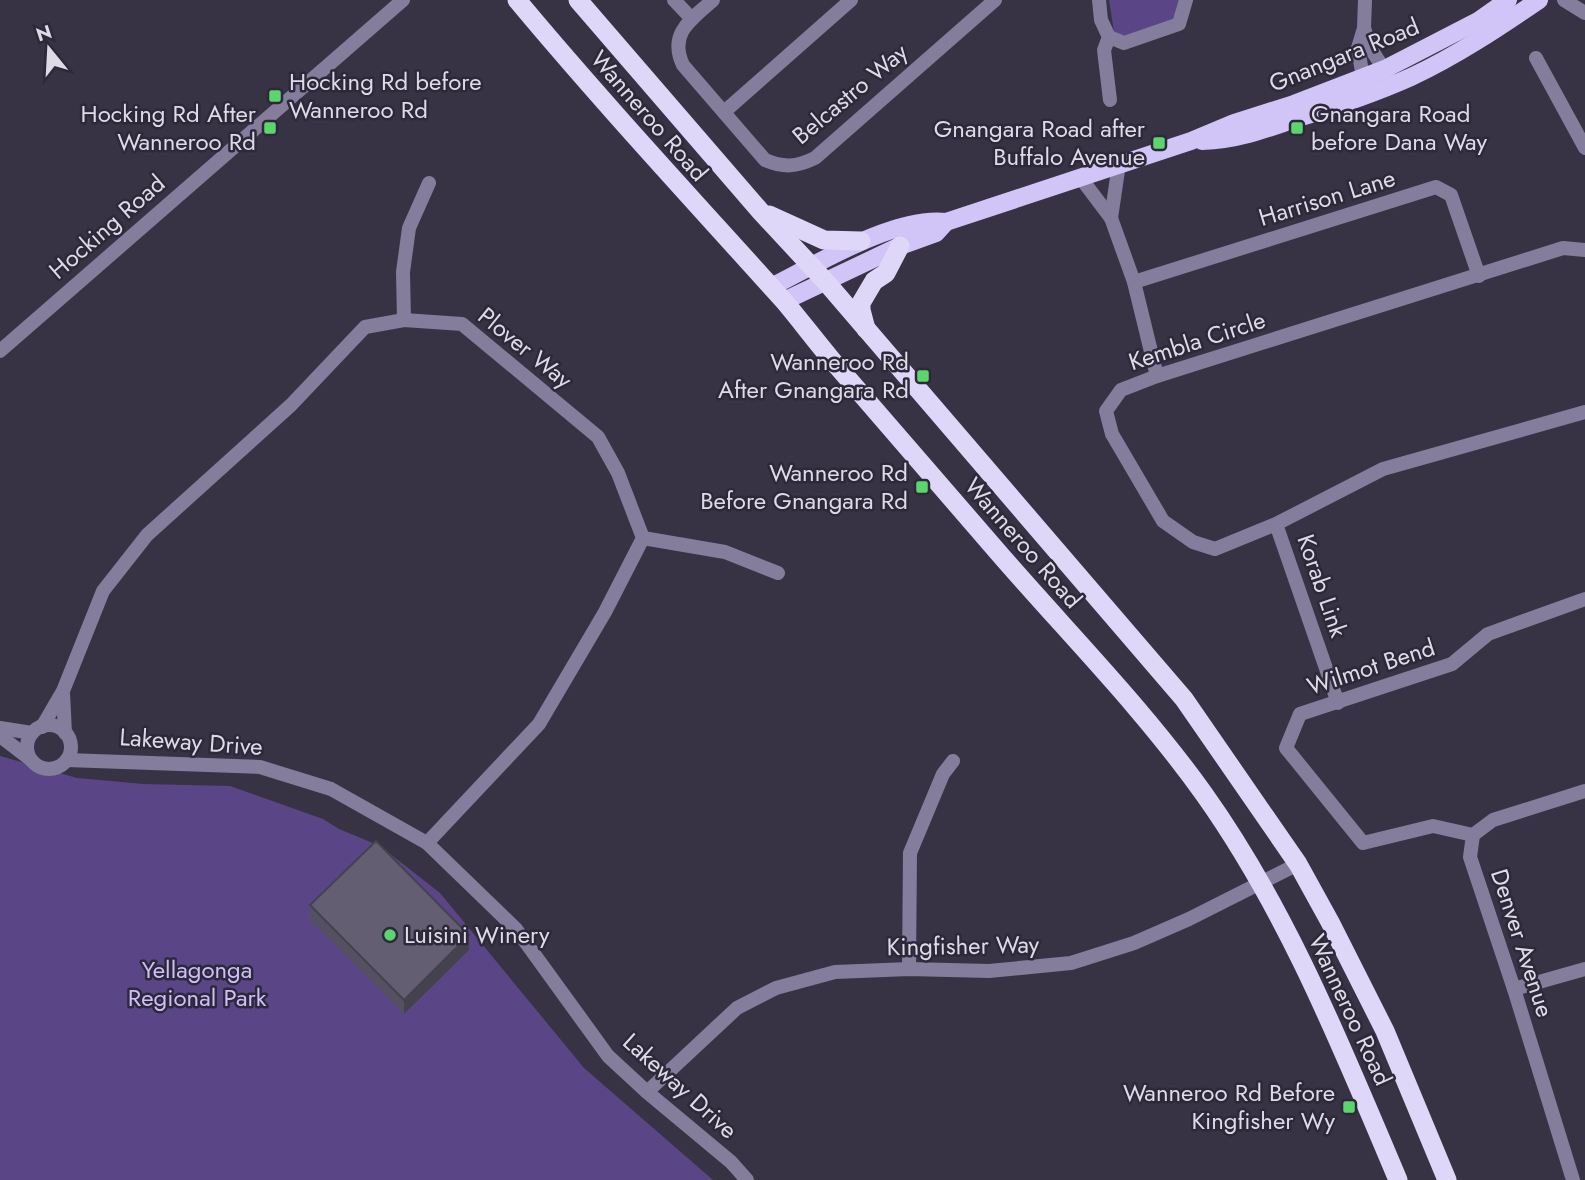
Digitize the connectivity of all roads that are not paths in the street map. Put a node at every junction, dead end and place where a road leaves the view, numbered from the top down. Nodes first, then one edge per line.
1 (403, 0) edge
2 (517, 0) edge
3 (578, 0) edge
4 (674, 0) edge
5 (713, 0) edge
6 (851, 0) edge
7 (995, 0) edge
8 (1099, 0) edge
9 (1186, 0) edge
10 (1365, 0) edge
11 (1508, 0) edge
12 (1539, 0) edge
13 (1564, 0) edge
14 (1580, 7) edge
15 (692, 19) junction
16 (1364, 28) junction
17 (1109, 37) junction
18 (1536, 58) dead end
19 (1389, 77) junction
20 (1367, 85) junction
21 (1110, 100) dead end
22 (724, 112) junction
23 (1585, 148) edge
24 (1119, 164) junction
25 (1080, 177) junction
26 (429, 183) dead end
27 (761, 212) junction
28 (1111, 218) junction
29 (946, 222) junction
30 (861, 242) junction
31 (901, 246) junction
32 (1585, 250) edge
33 (812, 267) junction
34 (1479, 276) junction
35 (826, 282) junction
36 (1134, 282) junction
37 (777, 294) junction
38 (404, 320) junction
39 (866, 329) junction
40 (0, 351) edge
41 (1157, 376) junction
42 (1585, 412) edge
43 (1276, 524) junction
44 (643, 538) junction
45 (778, 573) dead end
46 (1585, 599) edge
47 (63, 691) junction
48 (1338, 703) junction
49 (0, 728) edge
50 (37, 730) junction
51 (0, 736) edge
52 (67, 737) junction
53 (97, 759) junction
54 (30, 760) junction
55 (67, 760) junction
56 (953, 761) dead end
57 (1585, 791) edge
58 (1473, 835) junction
59 (428, 843) junction
60 (1298, 864) junction
61 (1261, 883) junction
62 (909, 969) junction
63 (1585, 969) edge
64 (1514, 989) junction
65 (648, 1092) junction
66 (747, 1180) edge
67 (1398, 1180) edge
68 (1447, 1180) edge
69 (1573, 1180) edge

1 - 40 street, Hocking Road
2 - 37 highway, Wanneroo Road
3 - 27 highway, Wanneroo Road
4 - 15 street
5 - 15 street
6 - 22 street
7 - 22 street, Belcastro Way
8 - 17 street
9 - 17 street
10 - 16 street
11 - 19 main road, Gnangara Road
12 - 19 main road, Gnangara Road
13 - 14 street
15 - 22 street, Belcastro Way
16 - 19 street
16 - 20 street
17 - 21 street
18 - 23 street
19 - 20 main road, Gnangara Road
20 - 24 main road, Gnangara Road
24 - 25 main road, Gnangara Road
24 - 28 street
25 - 28 street
25 - 29 main road, Gnangara Road
26 - 38 street
27 - 30 highway
27 - 33 highway, Wanneroo Road
28 - 36 street
29 - 30 main road, Gnangara Road
29 - 31 main road, Gnangara Road
30 - 33 main road, Gnangara Road
31 - 35 main road, Gnangara Road
31 - 39 highway
32 - 34 street, Kembla Circle
33 - 35 highway, Wanneroo Road
33 - 37 main road, Gnangara Road
34 - 36 street, Harrison Lane
34 - 41 street, Kembla Circle
35 - 37 main road, Gnangara Road
35 - 39 highway, Wanneroo Road
36 - 41 street
37 - 61 highway, Wanneroo Road
38 - 44 street, Plover Way
38 - 47 street, Plover Way
39 - 60 highway, Wanneroo Road
41 - 43 street, Kembla Circle
42 - 43 street, Kembla Circle
43 - 48 street, Korab Link
44 - 45 street
44 - 59 street
46 - 48 street, Wilmot Bend
47 - 50 street, Plover Way
47 - 52 street, Plover Way
48 - 58 street, Wilmot Bend
49 - 50 street
50 - 52 street
50 - 54 street
51 - 54 street
52 - 53 street, Lakeway Drive
52 - 55 street
53 - 55 street, Lakeway Drive
53 - 59 street, Lakeway Drive
54 - 55 street
56 - 62 street
57 - 58 street
58 - 64 street, Denver Avenue
59 - 65 street, Lakeway Drive
60 - 61 street, Kingfisher Way
60 - 68 highway, Wanneroo Road
61 - 62 street, Kingfisher Way
61 - 67 highway, Wanneroo Road
62 - 65 street, Kingfisher Way
63 - 64 street
64 - 69 street, Denver Avenue
65 - 66 street, Lakeway Drive

